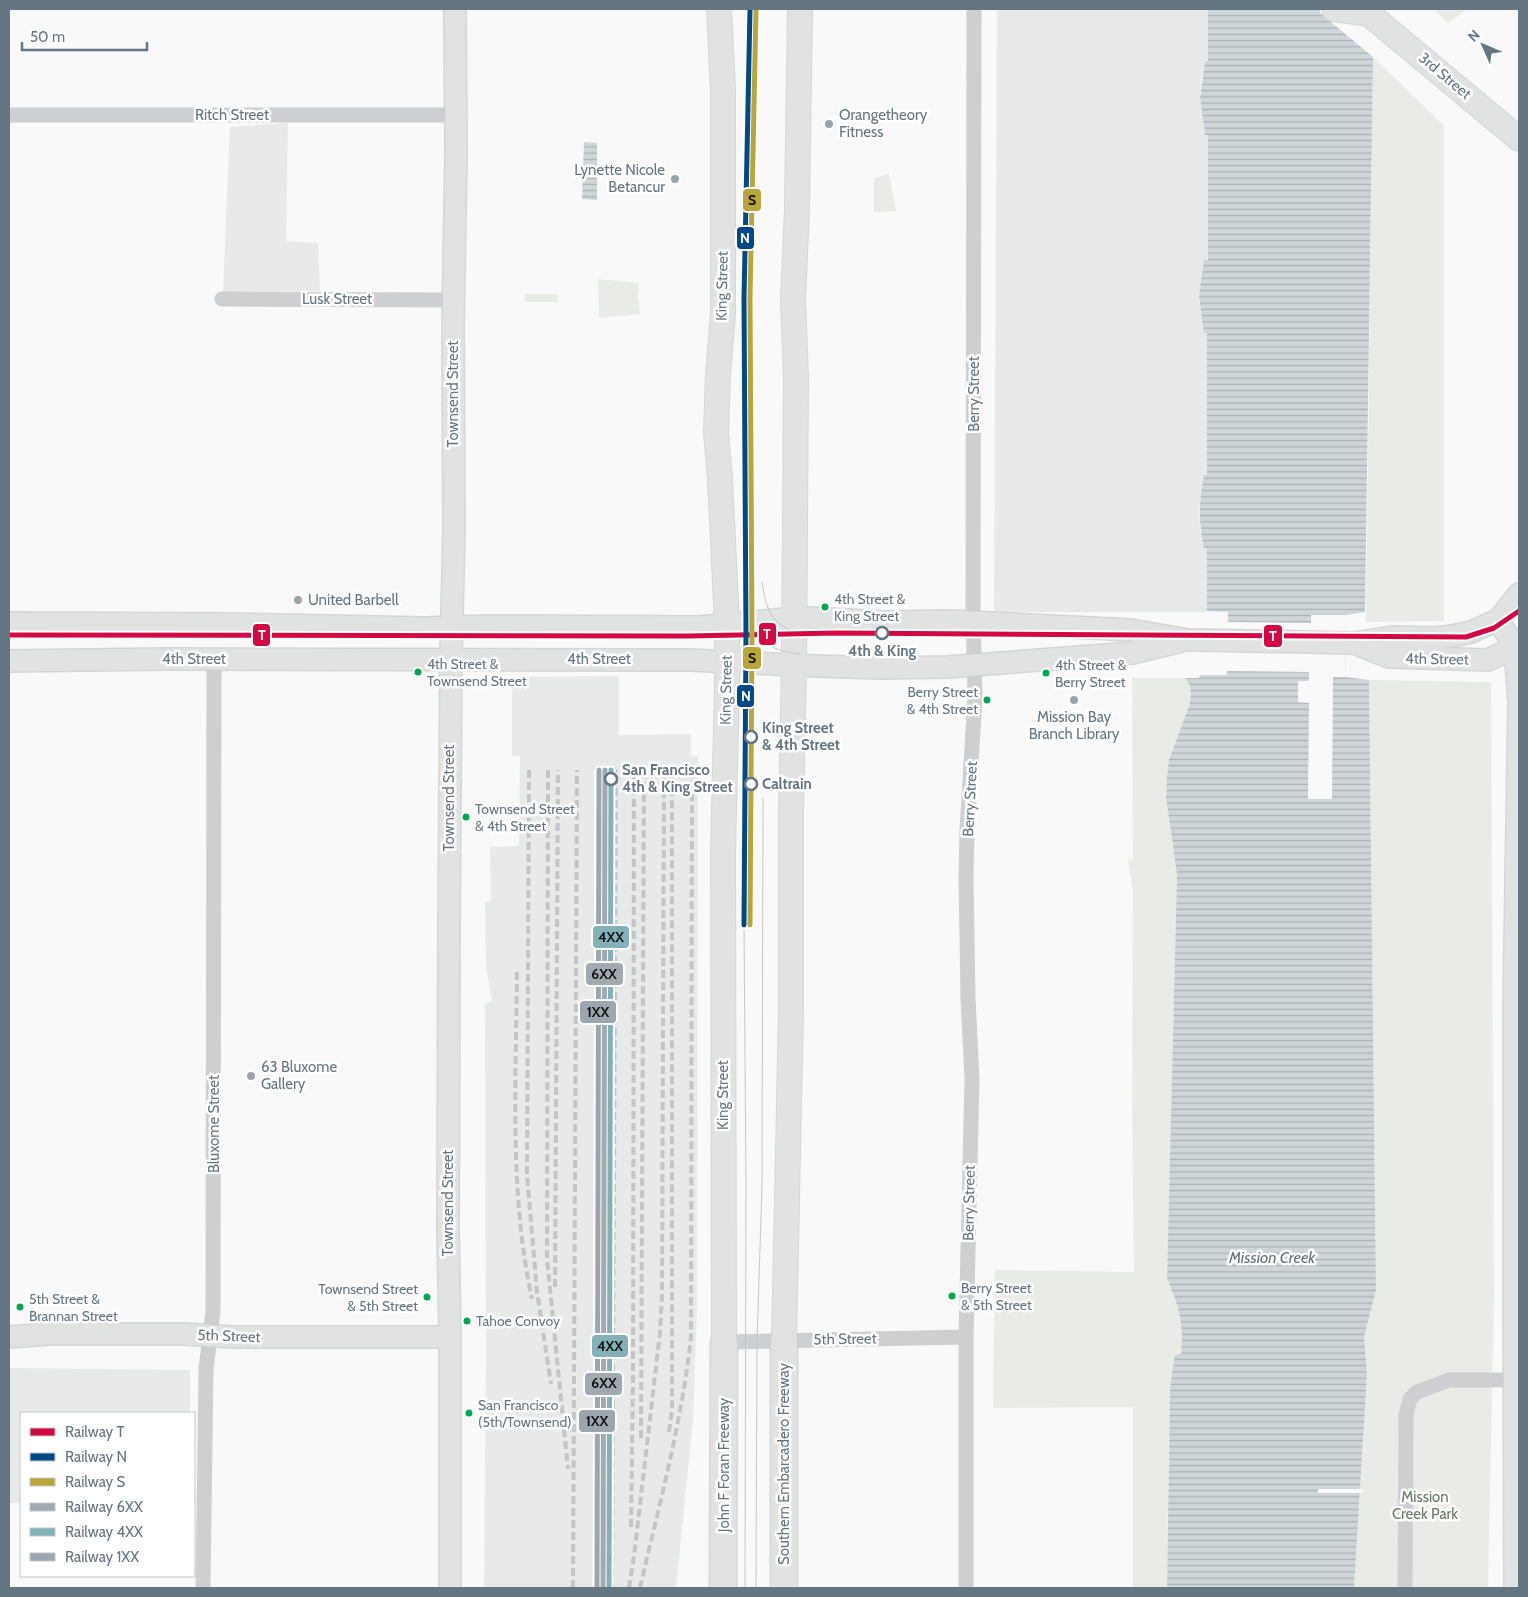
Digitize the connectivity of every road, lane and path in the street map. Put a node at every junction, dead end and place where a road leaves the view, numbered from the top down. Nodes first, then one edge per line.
1 (455, 9) edge
2 (719, 9) edge
3 (800, 9) edge
4 (974, 9) edge
5 (1334, 9) edge
6 (1367, 11) edge
7 (9, 115) edge
8 (455, 115) junction
9 (1519, 139) edge
10 (222, 299) dead end
11 (453, 300) junction
12 (1519, 594) edge
13 (794, 618) junction
14 (1498, 620) junction
15 (9, 623) edge
16 (974, 623) junction
17 (728, 624) junction
18 (452, 627) junction
19 (1194, 640) junction
20 (1349, 642) junction
21 (1518, 647) edge
22 (214, 660) junction
23 (451, 660) junction
24 (9, 662) edge
25 (727, 662) junction
26 (975, 664) junction
27 (794, 665) junction
28 (1516, 1300) edge
29 (210, 1336) junction
30 (9, 1337) edge
31 (450, 1337) junction
32 (966, 1337) junction
33 (784, 1340) junction
34 (724, 1342) junction
35 (1517, 1380) edge
36 (723, 1585) edge
37 (784, 1585) edge
38 (203, 1588) edge
39 (450, 1588) edge
40 (966, 1588) edge
41 (1405, 1588) edge
42 (1515, 1588) edge

1 - 8 street, Townsend Street
2 - 17 main road, King Street
3 - 13 main road
4 - 16 street, Berry Street
5 - 6 main road, 3rd Street
6 - 9 main road, 3rd Street
7 - 8 street, Ritch Street
8 - 11 street, Townsend Street
10 - 11 street, Lusk Street
11 - 18 street, Townsend Street
12 - 14 street
13 - 16 street, 4th Street
13 - 17 street, 4th Street
13 - 27 main road
14 - 20 street, 4th Street
14 - 21 street
15 - 18 street, 4th Street
16 - 19 street, 4th Street
16 - 26 street, Berry Street
17 - 18 street, 4th Street
17 - 25 main road, King Street
18 - 23 street, Townsend Street
19 - 20 street, 4th Street
19 - 26 street, 4th Street
20 - 21 street, 4th Street
21 - 28 street
22 - 23 street, 4th Street
22 - 24 street, 4th Street
22 - 29 street, Bluxome Street
23 - 25 street, 4th Street
23 - 31 street, Townsend Street
25 - 27 street, 4th Street
25 - 34 main road, King Street
26 - 27 street, 4th Street
26 - 32 street, Berry Street
27 - 33 main road
28 - 35 street
29 - 30 street, 5th Street
29 - 31 street, 5th Street
29 - 38 street, Bluxome Street
31 - 39 street, Townsend Street
32 - 33 street, 5th Street
32 - 40 street, Berry Street
33 - 34 street, 5th Street
33 - 37 highway, Southern Embarcadero Freeway
34 - 36 highway, John F Foran Freeway
35 - 41 street
35 - 42 street

